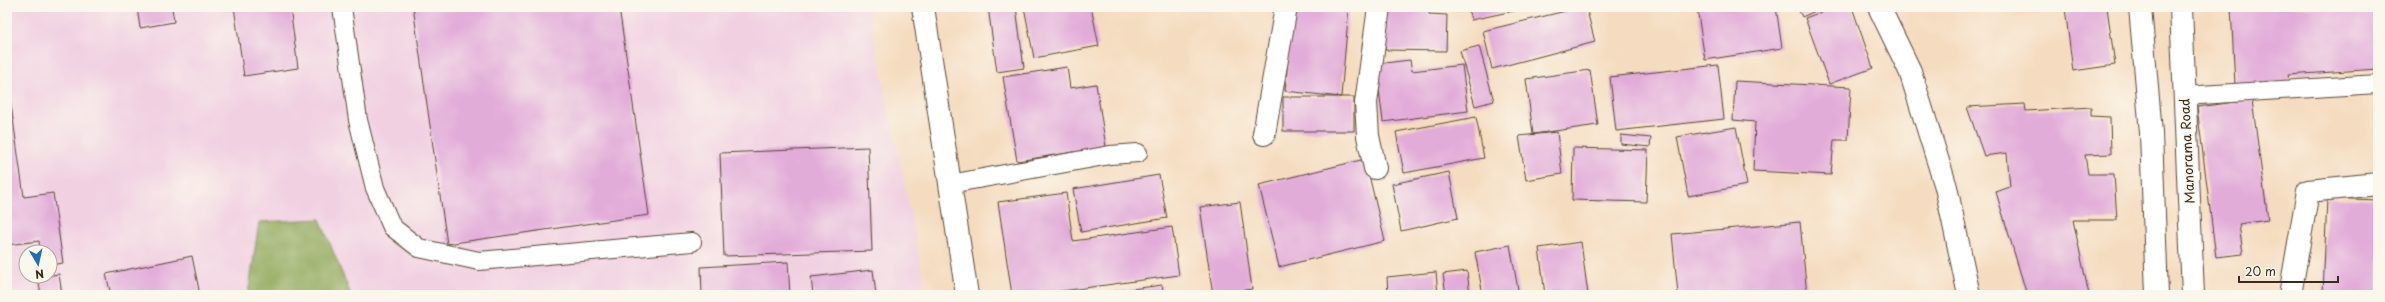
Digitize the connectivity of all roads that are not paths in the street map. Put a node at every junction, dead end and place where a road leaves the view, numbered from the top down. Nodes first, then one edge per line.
1 (342, 7) edge
2 (923, 7) edge
3 (1286, 7) edge
4 (1379, 7) edge
5 (1878, 7) edge
6 (2140, 7) edge
7 (2181, 7) edge
8 (2378, 84) edge
9 (2184, 96) junction
10 (1264, 134) dead end
11 (1138, 153) dead end
12 (1376, 168) dead end
13 (950, 184) junction
14 (2378, 184) edge
15 (692, 242) dead end
16 (967, 295) edge
17 (1969, 295) edge
18 (2157, 295) edge
19 (2193, 295) edge
20 (2290, 295) edge

1 - 15 lane
2 - 13 street
3 - 10 street
4 - 12 street
5 - 17 street
6 - 18 street
7 - 9 street, Manorama Road
8 - 9 lane
9 - 19 street, Manorama Road
11 - 13 lane
13 - 16 street
14 - 20 street

